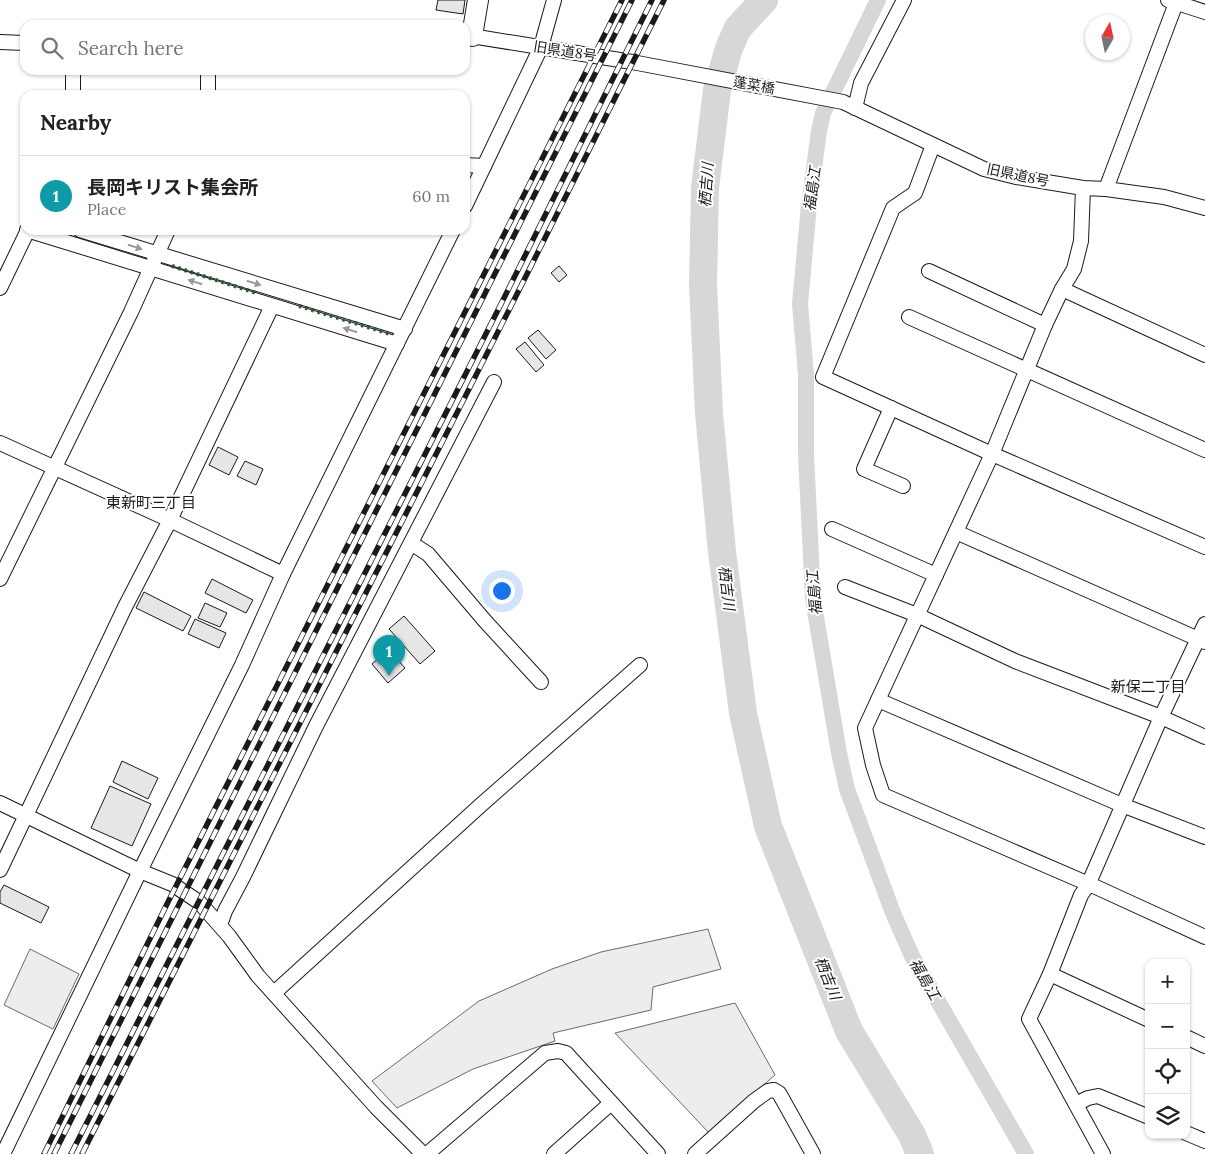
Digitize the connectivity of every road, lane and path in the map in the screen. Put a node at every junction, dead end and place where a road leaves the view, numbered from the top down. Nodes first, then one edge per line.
1 (478, 0) edge
2 (554, 0) edge
3 (904, 0) edge
4 (1172, 1) edge
5 (1205, 12) edge
6 (470, 28) edge
7 (470, 35) edge
8 (0, 42) edge
9 (20, 43) edge
10 (541, 47) junction
11 (665, 68) joint
12 (73, 75) edge
13 (208, 75) edge
14 (73, 90) edge
15 (208, 90) edge
16 (849, 105) junction
17 (933, 145) junction
18 (470, 165) edge
19 (484, 166) junction
20 (1083, 188) junction
21 (1106, 189) junction
22 (470, 195) edge
23 (1205, 208) edge
24 (25, 235) edge
25 (43, 235) edge
26 (96, 235) edge
27 (166, 235) edge
28 (451, 235) edge
29 (157, 254) junction
30 (151, 268) junction
31 (929, 271) dead end
32 (0, 288) edge
33 (1062, 289) junction
34 (272, 306) junction
35 (909, 317) dead end
36 (1045, 325) junction
37 (405, 329) junction
38 (396, 344) junction
39 (1205, 355) edge
40 (1027, 369) junction
41 (494, 382) dead end
42 (892, 408) junction
43 (0, 443) edge
44 (1205, 450) edge
45 (992, 454) junction
46 (54, 469) junction
47 (903, 486) dead end
48 (170, 520) junction
49 (832, 529) dead end
50 (956, 532) junction
51 (411, 543) junction
52 (1205, 547) edge
53 (283, 574) junction
54 (936, 575) junction
55 (0, 579) edge
56 (845, 587) dead end
57 (917, 615) junction
58 (1205, 624) edge
59 (1202, 640) edge
60 (640, 665) dead end
61 (541, 682) dead end
62 (878, 700) junction
63 (1161, 716) junction
64 (1205, 737) edge
65 (0, 802) edge
66 (1122, 804) junction
67 (26, 816) junction
68 (1205, 837) edge
69 (0, 870) edge
70 (140, 871) junction
71 (1088, 885) junction
72 (220, 925) junction
73 (1205, 937) edge
74 (1050, 974) junction
75 (274, 993) junction
76 (1145, 1018) edge
77 (1190, 1039) edge
78 (1205, 1046) edge
79 (611, 1103) junction
80 (1076, 1104) junction
81 (1145, 1115) edge
82 (1190, 1135) edge
83 (1205, 1141) edge
84 (3, 1154) edge
85 (423, 1154) edge
86 (428, 1154) edge
87 (554, 1154) edge
88 (658, 1154) edge
89 (695, 1154) edge
90 (813, 1154) edge
91 (1102, 1154) edge

1 - 6 street
2 - 10 street
3 - 16 street
4 - 5 street
4 - 21 street
7 - 10 street, 旧県道8号
8 - 9 street
10 - 11 street, 旧県道8号
10 - 19 street
11 - 16 street, 蓬菜橋
12 - 14 street
13 - 15 street
16 - 17 street, 旧県道8号
17 - 20 street, 旧県道8号
17 - 42 street
18 - 19 street
19 - 22 street
20 - 21 street, 旧県道8号
20 - 33 street
21 - 23 street, 旧県道8号
24 - 32 street
25 - 30 street
26 -> 29 street
27 - 29 street
28 - 37 street
29 - 30 street
29 -> 37 street
34 -> 30 street
30 - 46 street
31 - 36 street
33 - 36 street
33 - 39 street
38 -> 34 street
34 - 48 street
35 - 40 street
36 - 40 street
37 - 38 street
38 - 53 street
40 - 44 street
40 - 45 street
41 - 51 street
42 - 45 street
42 - 47 street
43 - 46 street
45 - 50 street
45 - 52 street
46 - 48 street
46 - 55 street
48 - 53 street
48 - 67 street
49 - 54 street
50 - 54 street
50 - 59 street
51 - 61 street
51 - 72 street
53 - 70 street
54 - 57 street
56 - 57 street
57 - 62 street
57 - 63 street
58 - 59 street
59 - 63 street
60 - 75 street
62 - 66 street
62 - 71 street
63 - 64 street
63 - 66 street
65 - 67 street
66 - 68 street
66 - 71 street
67 - 69 street
67 - 70 street
70 - 72 street
70 - 84 street
71 - 73 street
71 - 74 street
72 - 75 street
74 - 76 street
74 - 80 street
75 - 85 street
77 - 78 street
79 - 86 street
79 - 87 street
79 - 88 street
80 - 81 street
80 - 91 street
82 - 83 street
89 - 90 street

